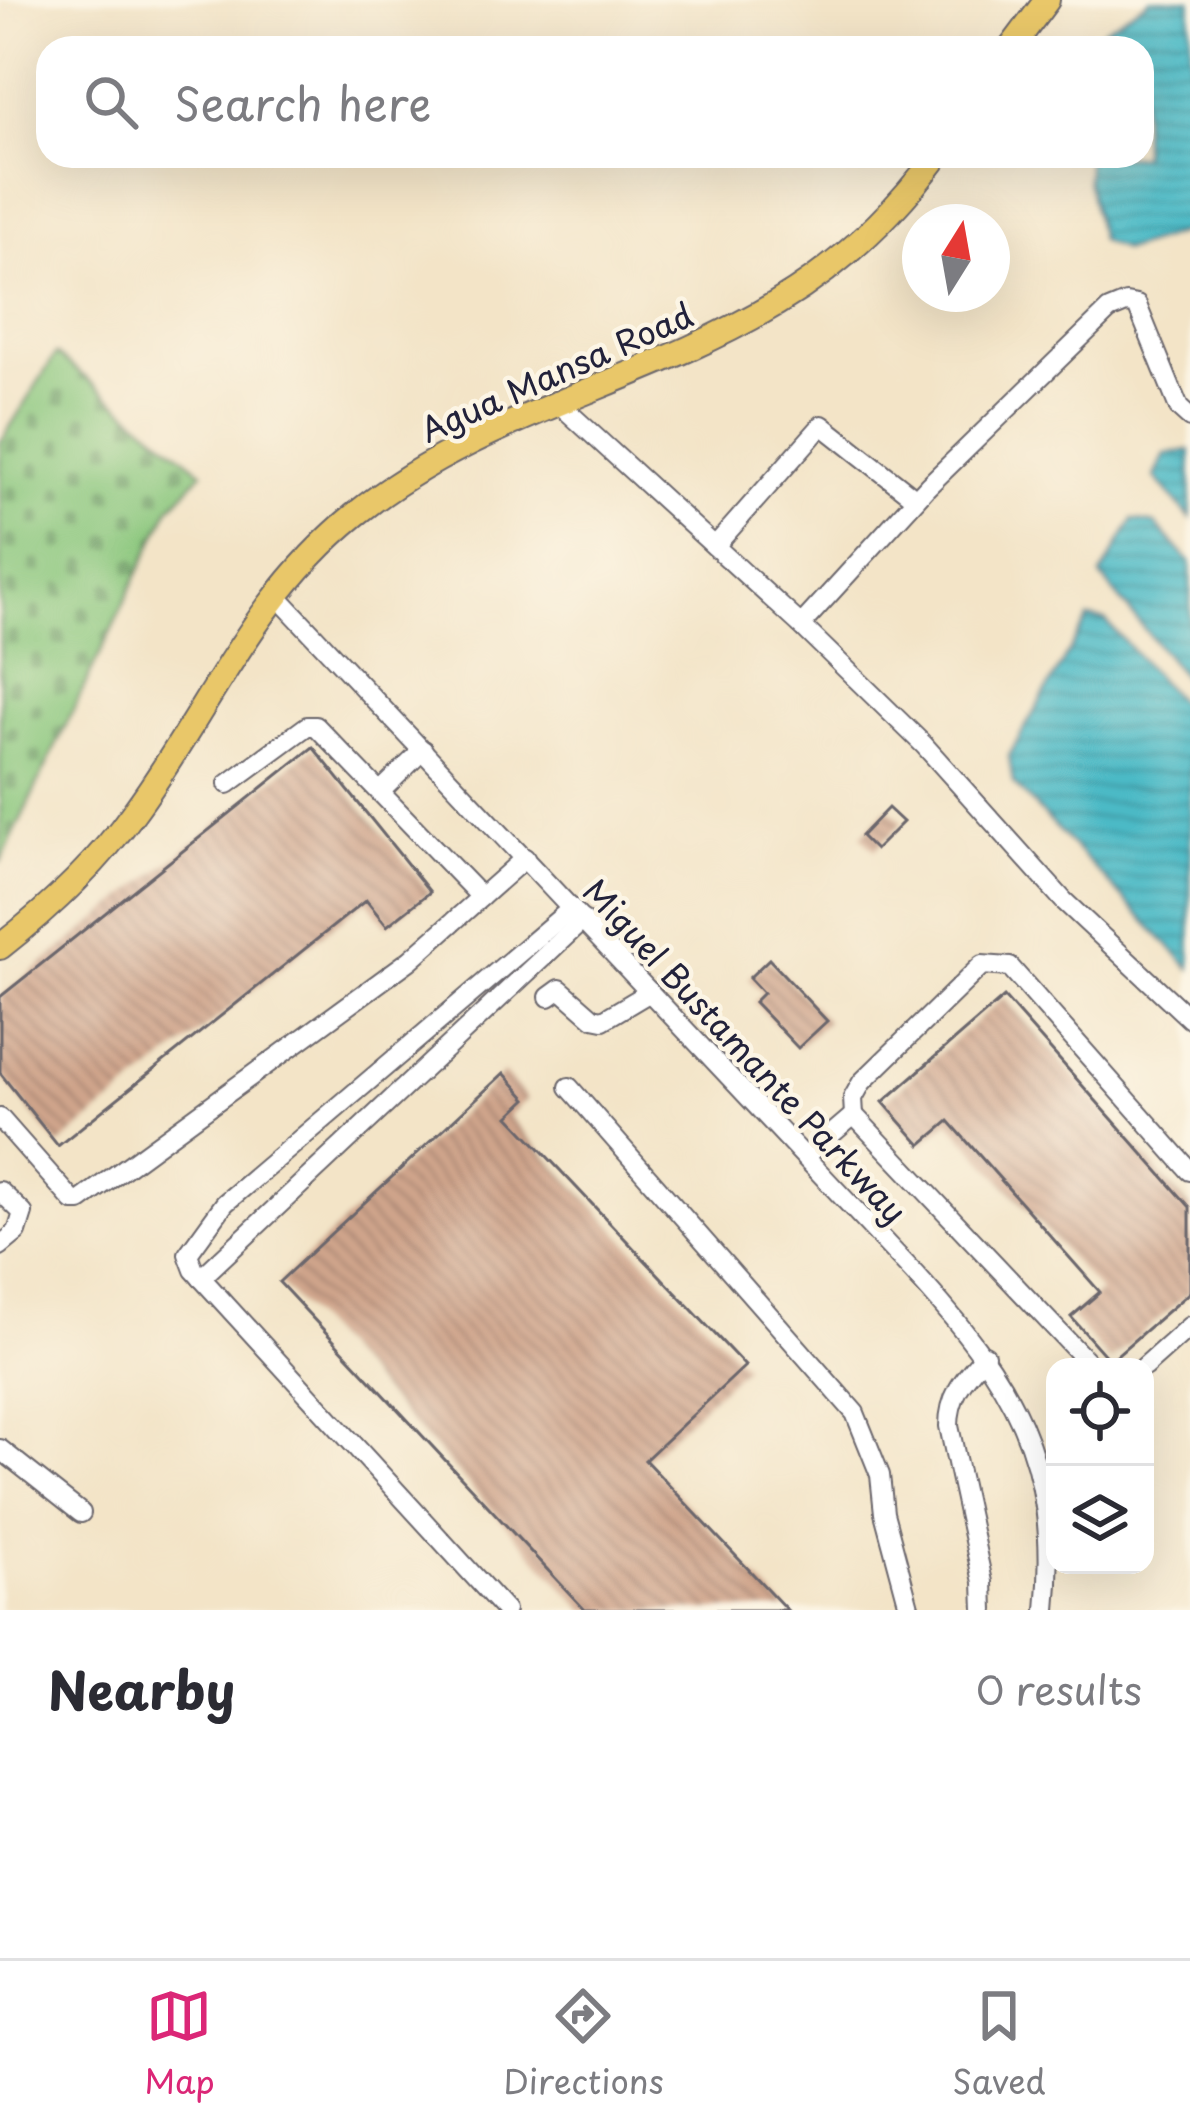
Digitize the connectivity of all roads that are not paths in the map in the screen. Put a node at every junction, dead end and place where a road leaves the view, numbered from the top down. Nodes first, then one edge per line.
1 (1047, 0) edge
2 (1020, 36) edge
3 (926, 168) edge
4 (556, 401) junction
5 (1190, 418) edge
6 (922, 492) junction
7 (715, 546) junction
8 (275, 594) junction
9 (801, 625) junction
10 (423, 750) junction
11 (228, 784) dead end
12 (380, 792) junction
13 (525, 858) junction
14 (481, 897) junction
15 (578, 914) junction
16 (0, 947) edge
17 (650, 992) junction
18 (549, 997) dead end
19 (1190, 1019) edge
20 (569, 1087) dead end
21 (854, 1114) junction
22 (0, 1118) edge
23 (805, 1156) junction
24 (1190, 1172) edge
25 (0, 1191) edge
26 (0, 1246) edge
27 (201, 1278) junction
28 (1190, 1326) edge
29 (985, 1355) junction
30 (1084, 1358) edge
31 (1154, 1358) edge
32 (0, 1449) edge
33 (1046, 1492) edge
34 (81, 1513) dead end
35 (1050, 1574) edge
36 (506, 1610) edge
37 (910, 1610) edge
38 (984, 1610) edge
39 (1046, 1610) edge

1 - 2 main road
3 - 4 main road, Agua Mansa Road
4 - 7 street
4 - 8 main road, Agua Mansa Road
5 - 6 street
6 - 7 street
6 - 9 street
7 - 9 street
8 - 10 street, Miguel Bustamante Parkway
8 - 16 main road, Agua Mansa Road
9 - 19 street
10 - 12 street
10 - 13 street, Miguel Bustamante Parkway
11 - 12 street
12 - 14 street
13 - 14 street
13 - 15 street, Miguel Bustamante Parkway
14 - 22 street
15 - 17 street, Miguel Bustamante Parkway
15 - 27 street
15 - 27 street
17 - 18 street
17 - 23 street, Miguel Bustamante Parkway
20 - 37 street
21 - 23 street
21 - 24 street
21 - 30 street
23 - 29 street, Miguel Bustamante Parkway
25 - 26 street
27 - 36 street
28 - 31 street
29 - 33 street, Miguel Bustamante Parkway
29 - 38 street
32 - 34 street
35 - 39 street, Miguel Bustamante Parkway

